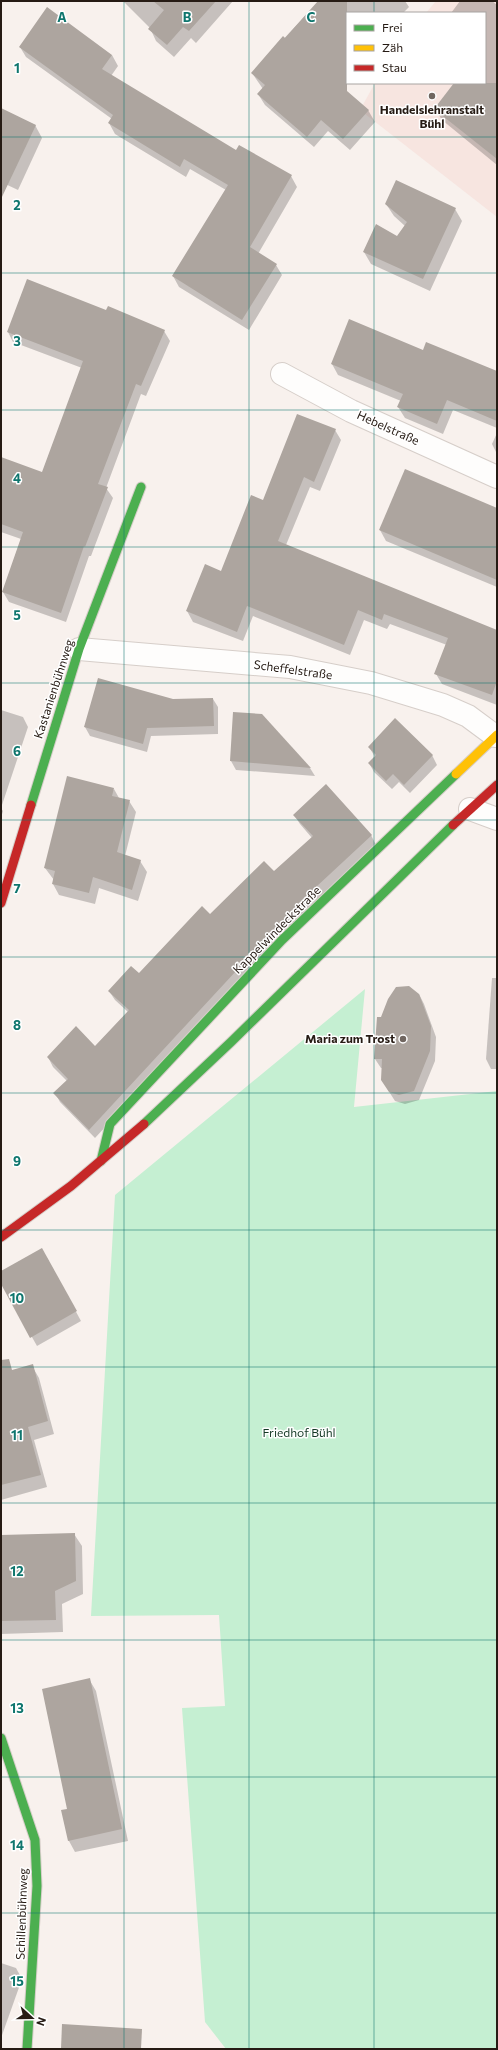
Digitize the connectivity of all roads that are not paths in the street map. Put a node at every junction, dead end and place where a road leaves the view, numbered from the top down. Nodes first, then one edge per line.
1 (282, 374) dead end
2 (497, 477) edge
3 (141, 487) dead end
4 (79, 649) junction
5 (496, 736) edge
6 (497, 785) edge
7 (470, 809) junction
8 (497, 819) edge
9 (1, 903) edge
10 (101, 1161) junction
11 (1, 1237) edge
12 (1, 1738) edge
13 (27, 2049) edge

1 - 2 street, Hebelstraße
3 - 4 street, Kastanienbühnweg
4 - 5 street, Scheffelstraße
4 - 9 street, Kastanienbühnweg
5 - 10 street, Kappelwindeckstraße
6 - 7 street
7 - 8 street
7 - 10 street
10 - 11 street
12 - 13 street, Schillenbühnweg

